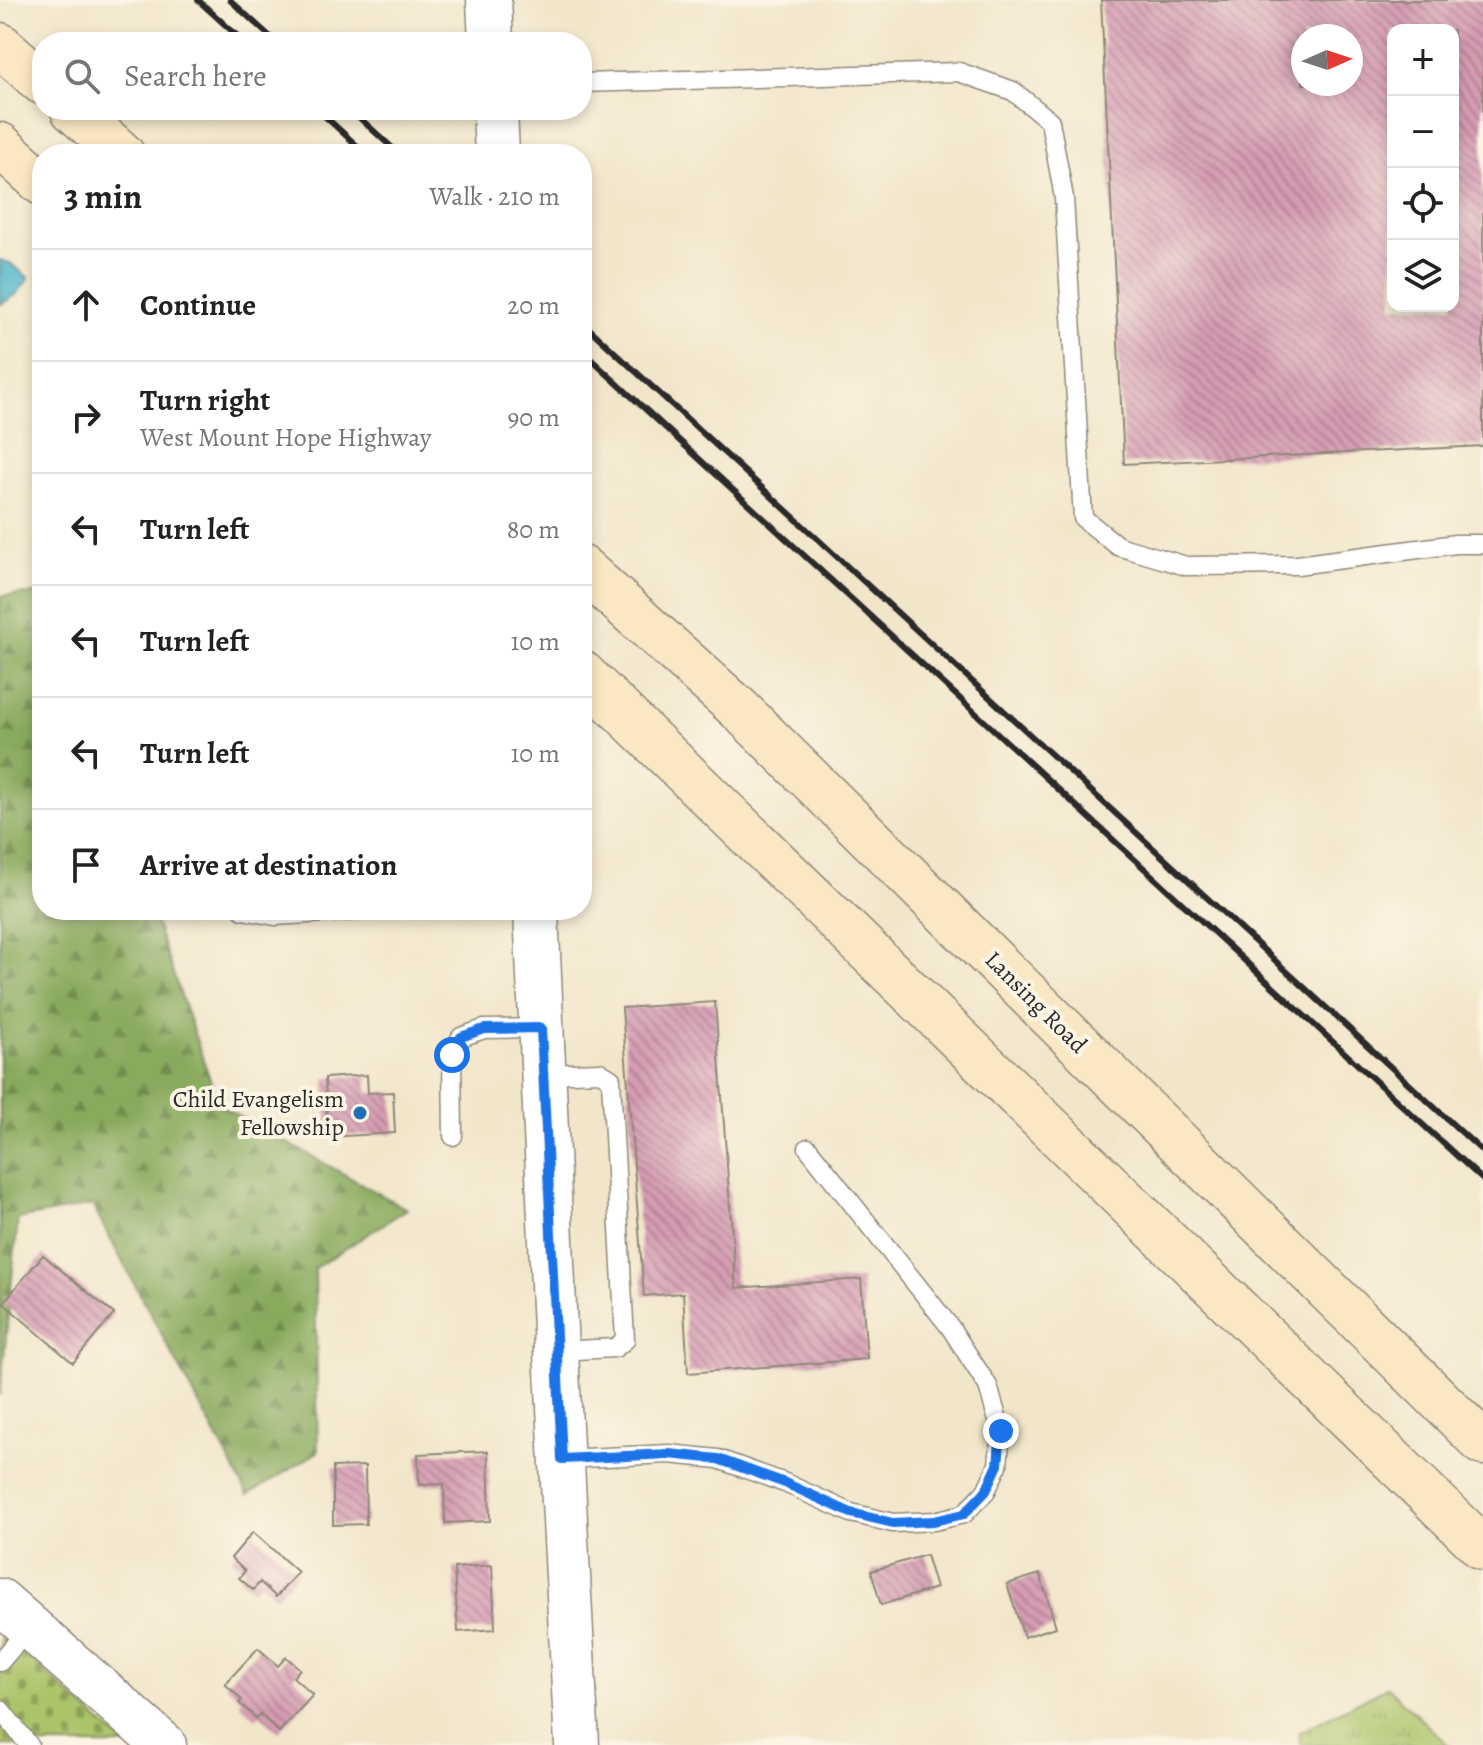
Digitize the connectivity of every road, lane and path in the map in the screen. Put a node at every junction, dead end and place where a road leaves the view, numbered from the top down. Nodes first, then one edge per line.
1 (489, 0) edge
2 (491, 32) edge
3 (0, 45) edge
4 (32, 73) edge
5 (592, 83) edge
6 (84, 120) edge
7 (495, 120) edge
8 (111, 144) edge
9 (497, 144) edge
10 (0, 145) edge
11 (32, 174) edge
12 (1483, 544) edge
13 (592, 577) edge
14 (592, 683) edge
15 (536, 920) edge
16 (541, 1028) junction
17 (543, 1074) junction
18 (453, 1136) dead end
19 (808, 1148) dead end
20 (556, 1351) junction
21 (1483, 1443) edge
22 (562, 1459) junction
23 (1483, 1548) edge
24 (15, 1614) edge
25 (0, 1662) edge
26 (0, 1709) edge
27 (29, 1745) edge
28 (164, 1745) edge
29 (577, 1745) edge

1 - 2 street
3 - 4 main road
5 - 12 lane
6 - 8 main road
7 - 9 street
10 - 11 main road
13 - 21 main road, Lansing Road
14 - 23 main road
15 - 16 street
16 - 17 street
16 - 18 lane
17 - 20 street
17 - 20 lane
19 - 22 lane
20 - 22 street
22 - 29 street
24 - 25 lane
24 - 28 street
26 - 27 lane

